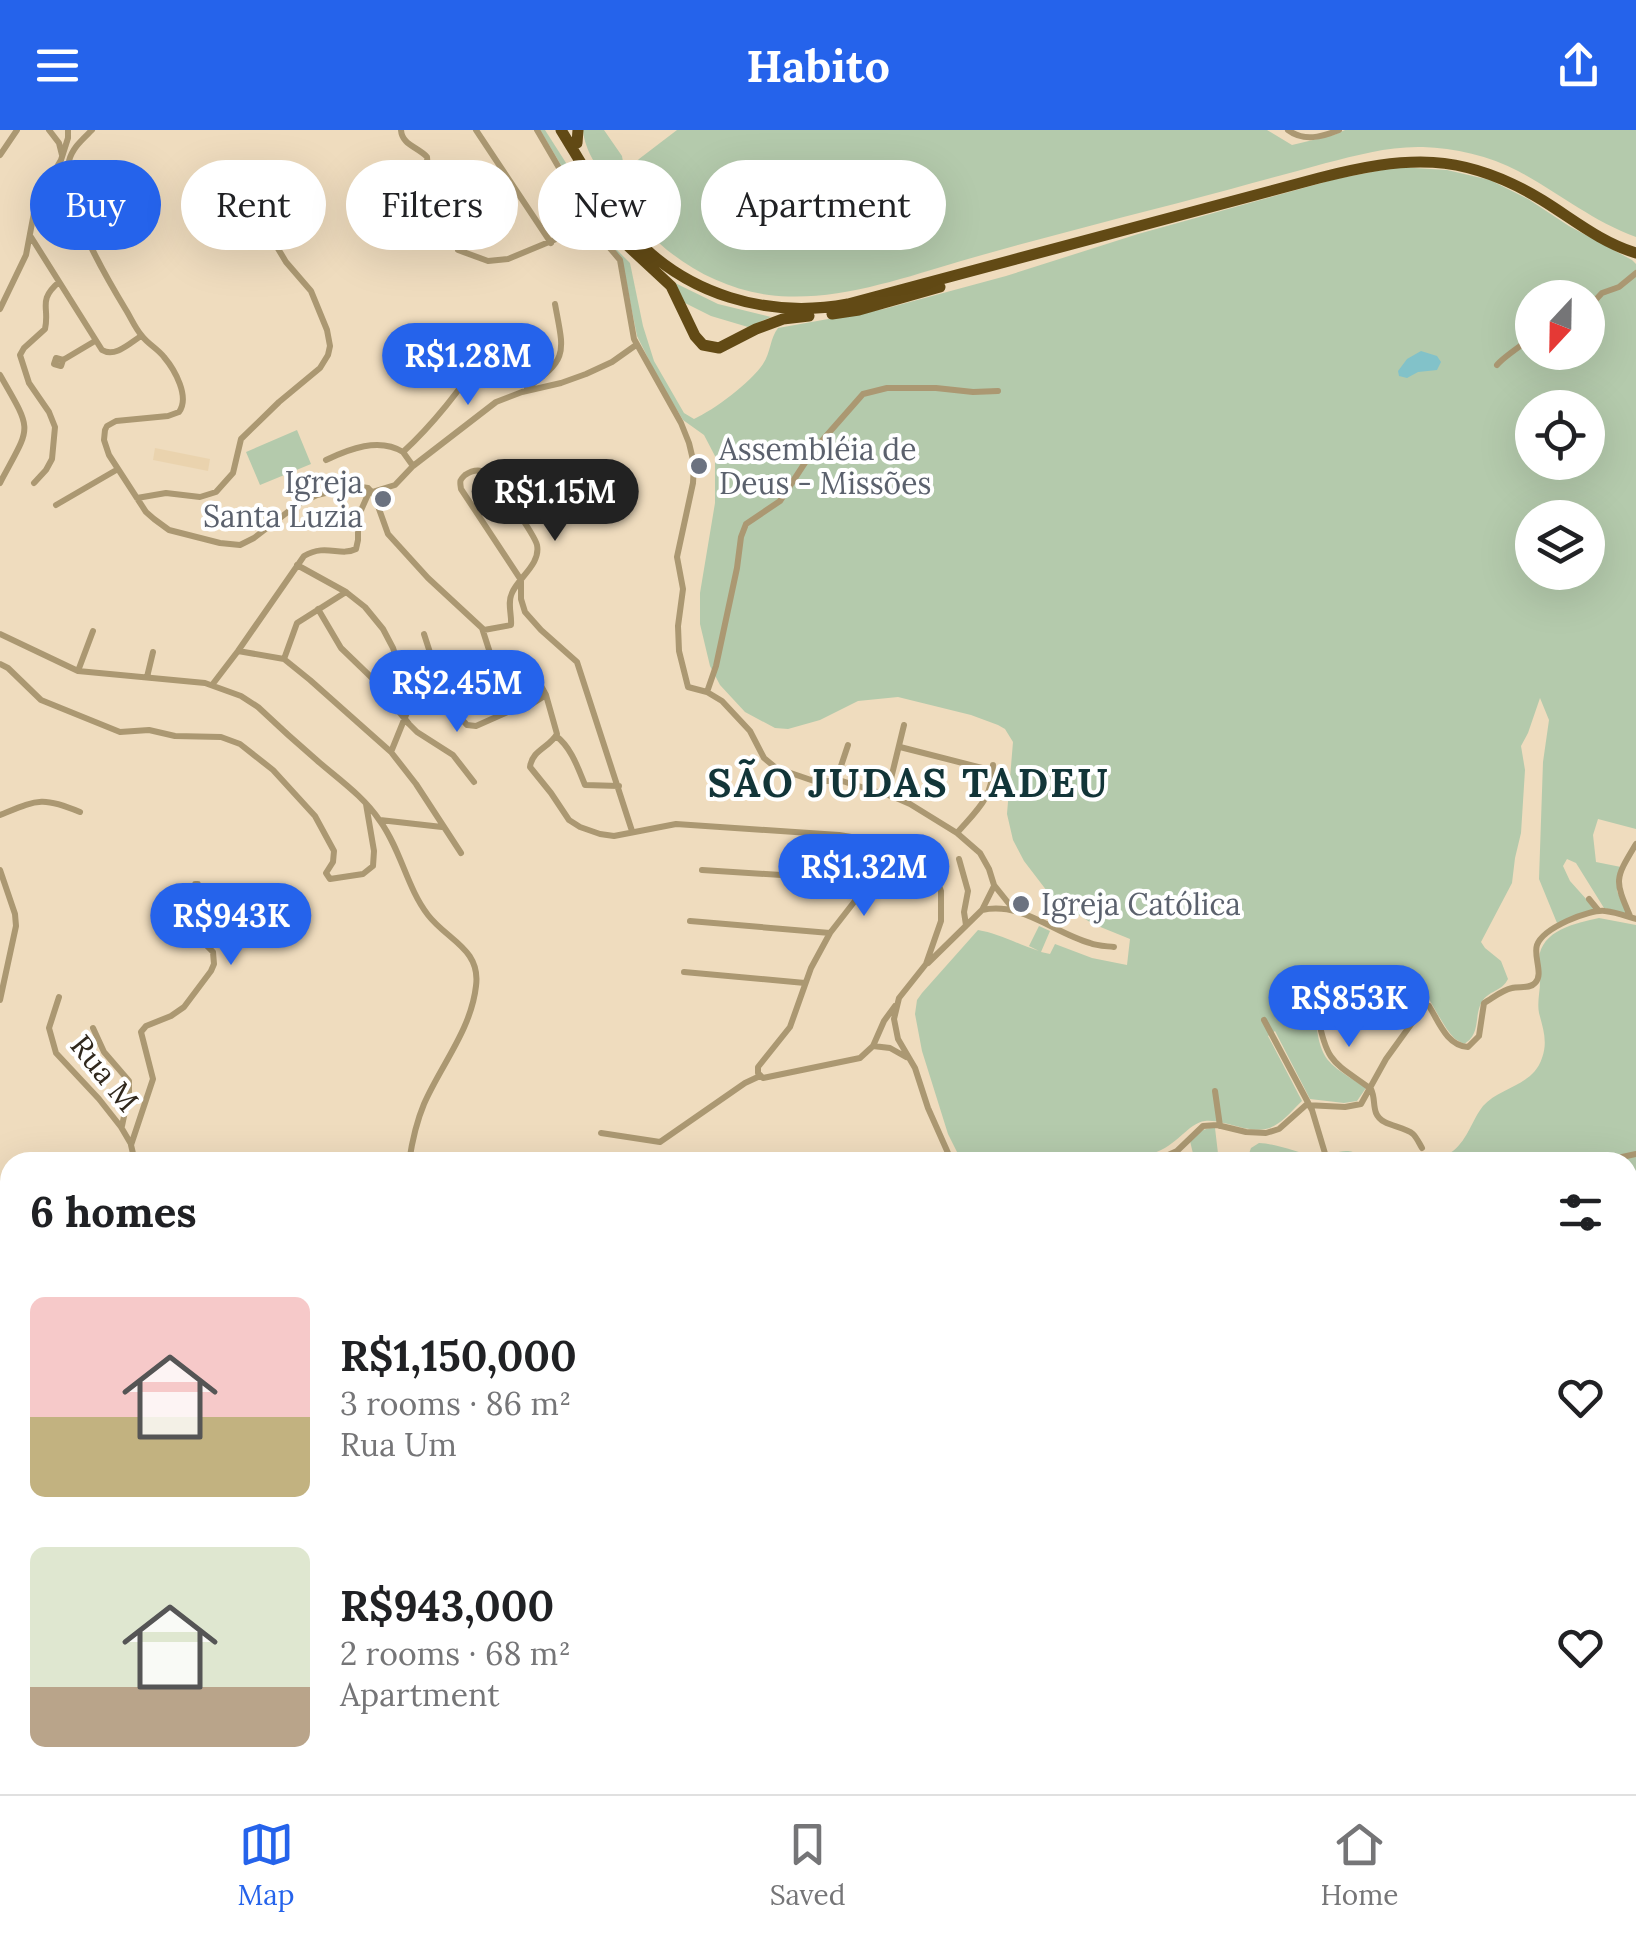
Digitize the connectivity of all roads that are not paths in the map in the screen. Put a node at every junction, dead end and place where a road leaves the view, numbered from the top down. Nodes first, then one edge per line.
1 (17, 130) edge
2 (49, 130) edge
3 (68, 130) edge
4 (92, 130) edge
5 (401, 130) edge
6 (476, 130) edge
7 (537, 130) edge
8 (560, 130) edge
9 (570, 130) edge
10 (1288, 130) edge
11 (1339, 130) edge
12 (578, 136) edge
13 (64, 141) junction
14 (69, 152) junction
15 (0, 156) edge
16 (63, 160) edge
17 (68, 160) edge
18 (426, 160) edge
19 (495, 160) edge
20 (555, 160) edge
21 (518, 195) edge
22 (538, 225) edge
23 (30, 240) edge
24 (538, 247) edge
25 (40, 250) edge
26 (93, 250) edge
27 (279, 250) edge
28 (458, 250) dead end
29 (610, 250) edge
30 (1636, 253) edge
31 (26, 255) junction
32 (44, 256) junction
33 (996, 264) junction
34 (1636, 272) edge
35 (60, 282) junction
36 (1605, 292) edge
37 (555, 304) dead end
38 (0, 309) edge
39 (141, 336) junction
40 (95, 341) junction
41 (492, 344) dead end
42 (636, 345) junction
43 (1515, 352) edge
44 (62, 360) dead end
45 (1498, 365) dead end
46 (0, 375) edge
47 (998, 391) dead end
48 (522, 392) junction
49 (403, 452) junction
50 (326, 460) dead end
51 (413, 466) junction
52 (118, 469) junction
53 (34, 483) dead end
54 (0, 484) edge
55 (373, 494) junction
56 (137, 498) junction
57 (56, 505) dead end
58 (297, 565) junction
59 (521, 580) junction
60 (346, 592) junction
61 (318, 609) junction
62 (484, 630) junction
63 (93, 631) dead end
64 (0, 634) edge
65 (424, 634) dead end
66 (153, 652) dead end
67 (238, 652) junction
68 (284, 659) junction
69 (0, 664) edge
70 (78, 672) junction
71 (147, 677) junction
72 (212, 685) junction
73 (707, 692) junction
74 (546, 695) junction
75 (404, 718) junction
76 (904, 725) dead end
77 (556, 736) junction
78 (848, 744) dead end
79 (900, 747) junction
80 (391, 752) junction
81 (836, 781) junction
82 (474, 782) dead end
83 (619, 786) junction
84 (887, 795) junction
85 (366, 803) junction
86 (80, 812) dead end
87 (0, 815) edge
88 (380, 820) junction
89 (444, 827) junction
90 (632, 831) junction
91 (956, 833) junction
92 (1636, 844) edge
93 (461, 853) dead end
94 (959, 860) dead end
95 (0, 870) edge
96 (702, 870) dead end
97 (994, 885) junction
98 (195, 889) dead end
99 (1589, 899) dead end
100 (0, 910) edge
101 (982, 910) junction
102 (1014, 910) junction
103 (1598, 910) junction
104 (14, 914) junction
105 (1633, 918) edge
106 (690, 921) dead end
107 (966, 925) junction
108 (830, 933) junction
109 (1114, 947) dead end
110 (926, 964) junction
111 (4, 967) edge
112 (684, 972) dead end
113 (805, 983) junction
114 (59, 997) dead end
115 (0, 1000) edge
116 (896, 1005) junction
117 (1318, 1017) dead end
118 (1264, 1020) dead end
119 (92, 1028) dead end
120 (896, 1032) junction
121 (879, 1034) junction
122 (900, 1044) junction
123 (873, 1046) junction
124 (890, 1048) junction
125 (910, 1061) junction
126 (760, 1076) junction
127 (1370, 1088) junction
128 (1215, 1091) dead end
129 (1310, 1104) junction
130 (1220, 1126) junction
131 (121, 1127) junction
132 (600, 1133) dead end
133 (132, 1145) junction
134 (1422, 1148) dead end
135 (133, 1152) edge
136 (411, 1152) edge
137 (947, 1152) edge
138 (1175, 1152) edge
139 (1325, 1152) edge

1 - 15 street
2 - 13 street
3 - 13 street
4 - 14 street
5 - 18 street
6 - 19 street
7 - 20 street
8 - 33 highway
8 - 33 highway
9 - 12 highway
10 - 11 street
12 - 30 highway
13 - 14 street
13 - 14 street
14 - 16 street
14 - 17 street
21 - 22 street
23 - 31 street
24 - 28 street
25 - 32 street
26 - 39 street
27 - 56 street
29 - 42 street
30 - 33 highway
31 - 32 street
31 - 38 street
32 - 35 street
34 - 36 street
35 - 40 street
35 - 53 street
37 - 48 street
39 - 40 street
39 - 52 street
40 - 44 street
41 - 49 street
42 - 48 street
42 - 73 street
43 - 45 street
46 - 54 street
47 - 73 street
48 - 51 street
49 - 50 street
49 - 51 street
51 - 55 street
52 - 56 street
52 - 57 street
55 - 56 street
55 - 58 street
55 - 62 street
58 - 60 street
58 - 67 street
59 - 59 street
59 - 62 street
59 - 83 street
60 - 61 street
60 - 75 street
61 - 68 street
61 - 75 street
62 - 74 street
63 - 70 street
64 - 70 street
65 - 74 street
66 - 71 street
67 - 68 street
67 - 72 street
68 - 80 street
69 - 85 street
70 - 71 street
71 - 72 street
72 - 85 street
73 - 81 street
74 - 77 street
75 - 80 street
75 - 82 street
76 - 79 street
77 - 83 street
77 - 90 street
78 - 81 street
79 - 84 street
79 - 91 street
80 - 89 street
81 - 84 street
83 - 90 street
84 - 91 street
85 - 88 street
86 - 87 street
88 - 89 street
88 - 136 street
89 - 93 street
90 - 110 street
91 - 97 street
92 - 105 street
94 - 107 street
95 - 104 street
96 - 108 street
97 - 101 street
97 - 102 street
98 - 133 street
99 - 103 street
100 - 104 street
101 - 102 street
101 - 107 street
102 - 109 street
103 - 105 street
103 - 127 street
104 - 111 street
106 - 108 street
107 - 110 street
108 - 113 street
110 - 116 street
111 - 115 street
112 - 113 street
113 - 126 street
114 - 131 street, Rua M
116 - 120 street
116 - 121 street
117 - 127 street
118 - 129 street
119 - 131 street
120 - 121 street
120 - 122 street
121 - 123 street
122 - 124 street
122 - 125 street
123 - 124 street
123 - 126 street
124 - 125 street
125 - 137 street
126 - 132 street
127 - 129 street
127 - 134 street
128 - 130 street
129 - 130 street
129 - 139 street
130 - 138 street
131 - 133 street, Rua M
133 - 135 street

